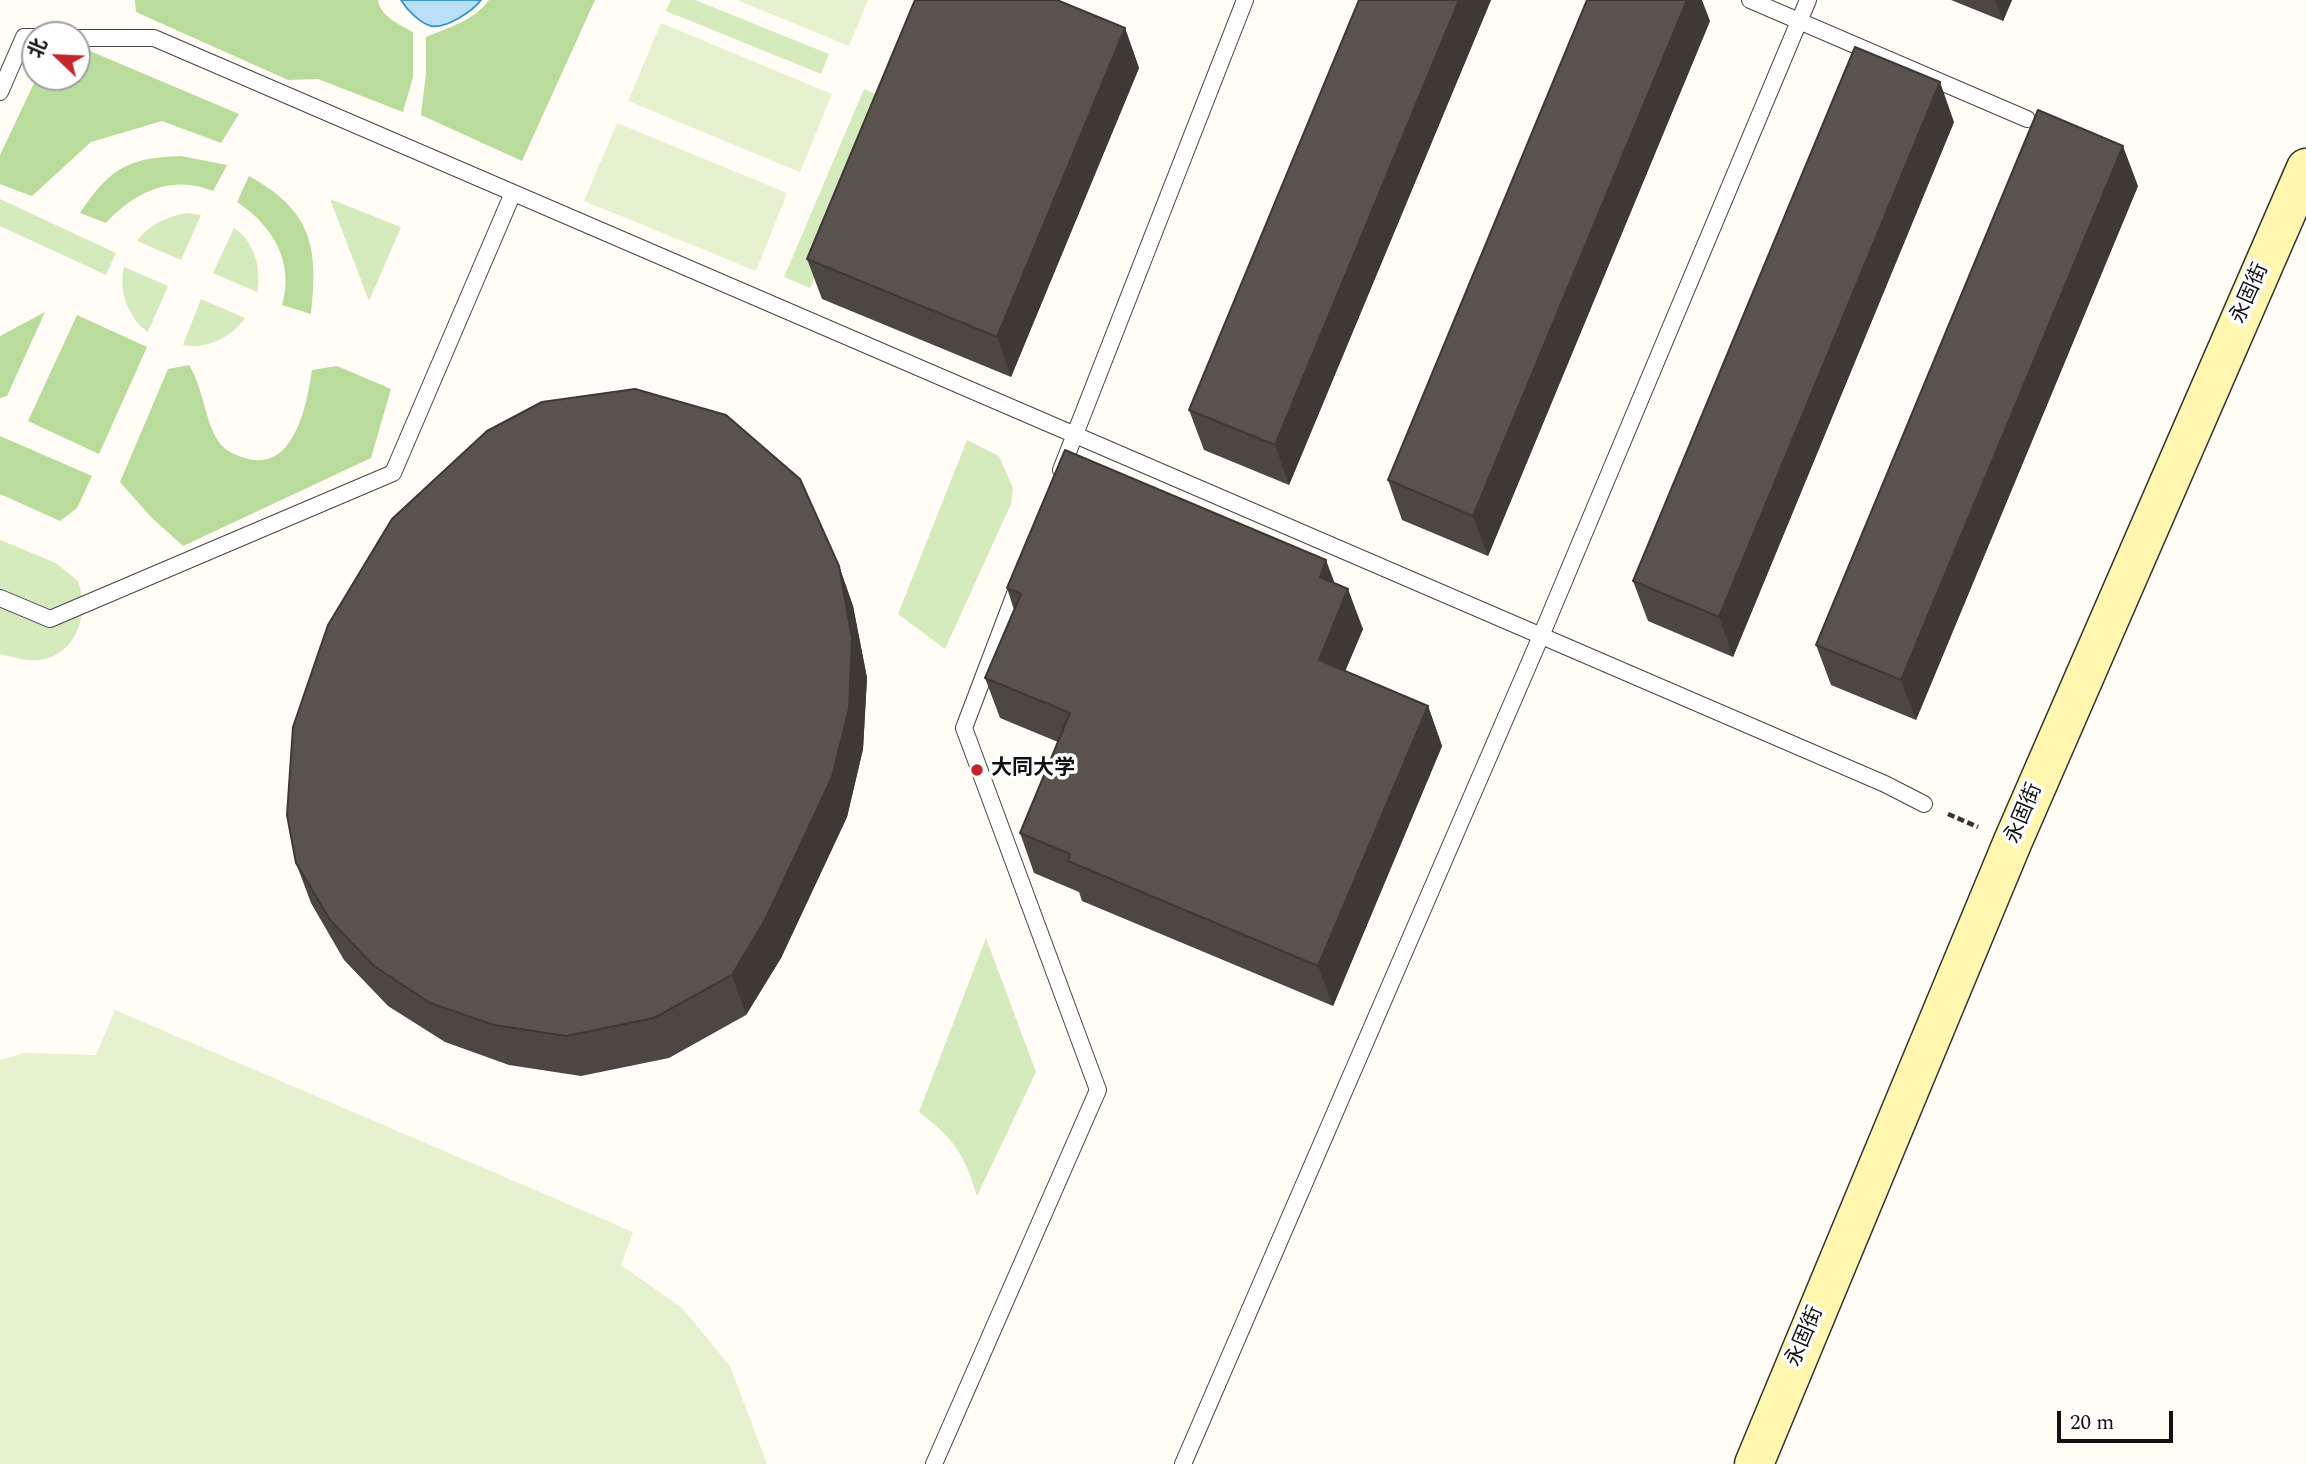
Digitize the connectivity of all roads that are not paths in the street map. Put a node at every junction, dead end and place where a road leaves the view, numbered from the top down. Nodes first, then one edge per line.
1 (1245, 0) edge
2 (1750, 0) edge
3 (1808, 0) edge
4 (1799, 21) junction
5 (91, 38) edge
6 (21, 44) edge
7 (0, 92) edge
8 (2027, 119) dead end
9 (2306, 168) edge
10 (513, 193) junction
11 (1075, 435) junction
12 (1056, 486) edge
13 (1027, 562) edge
14 (0, 598) edge
15 (1541, 636) junction
16 (1924, 804) road end
17 (934, 1464) edge
18 (1183, 1464) edge
19 (1754, 1464) edge

1 - 11 lane
2 - 4 lane
3 - 4 lane
4 - 8 lane
4 - 15 lane
5 - 10 lane
6 - 7 lane
9 - 19 main road, 永固街
10 - 11 lane
10 - 14 lane
11 - 12 lane
11 - 15 lane
13 - 17 lane
15 - 16 lane
15 - 18 lane

